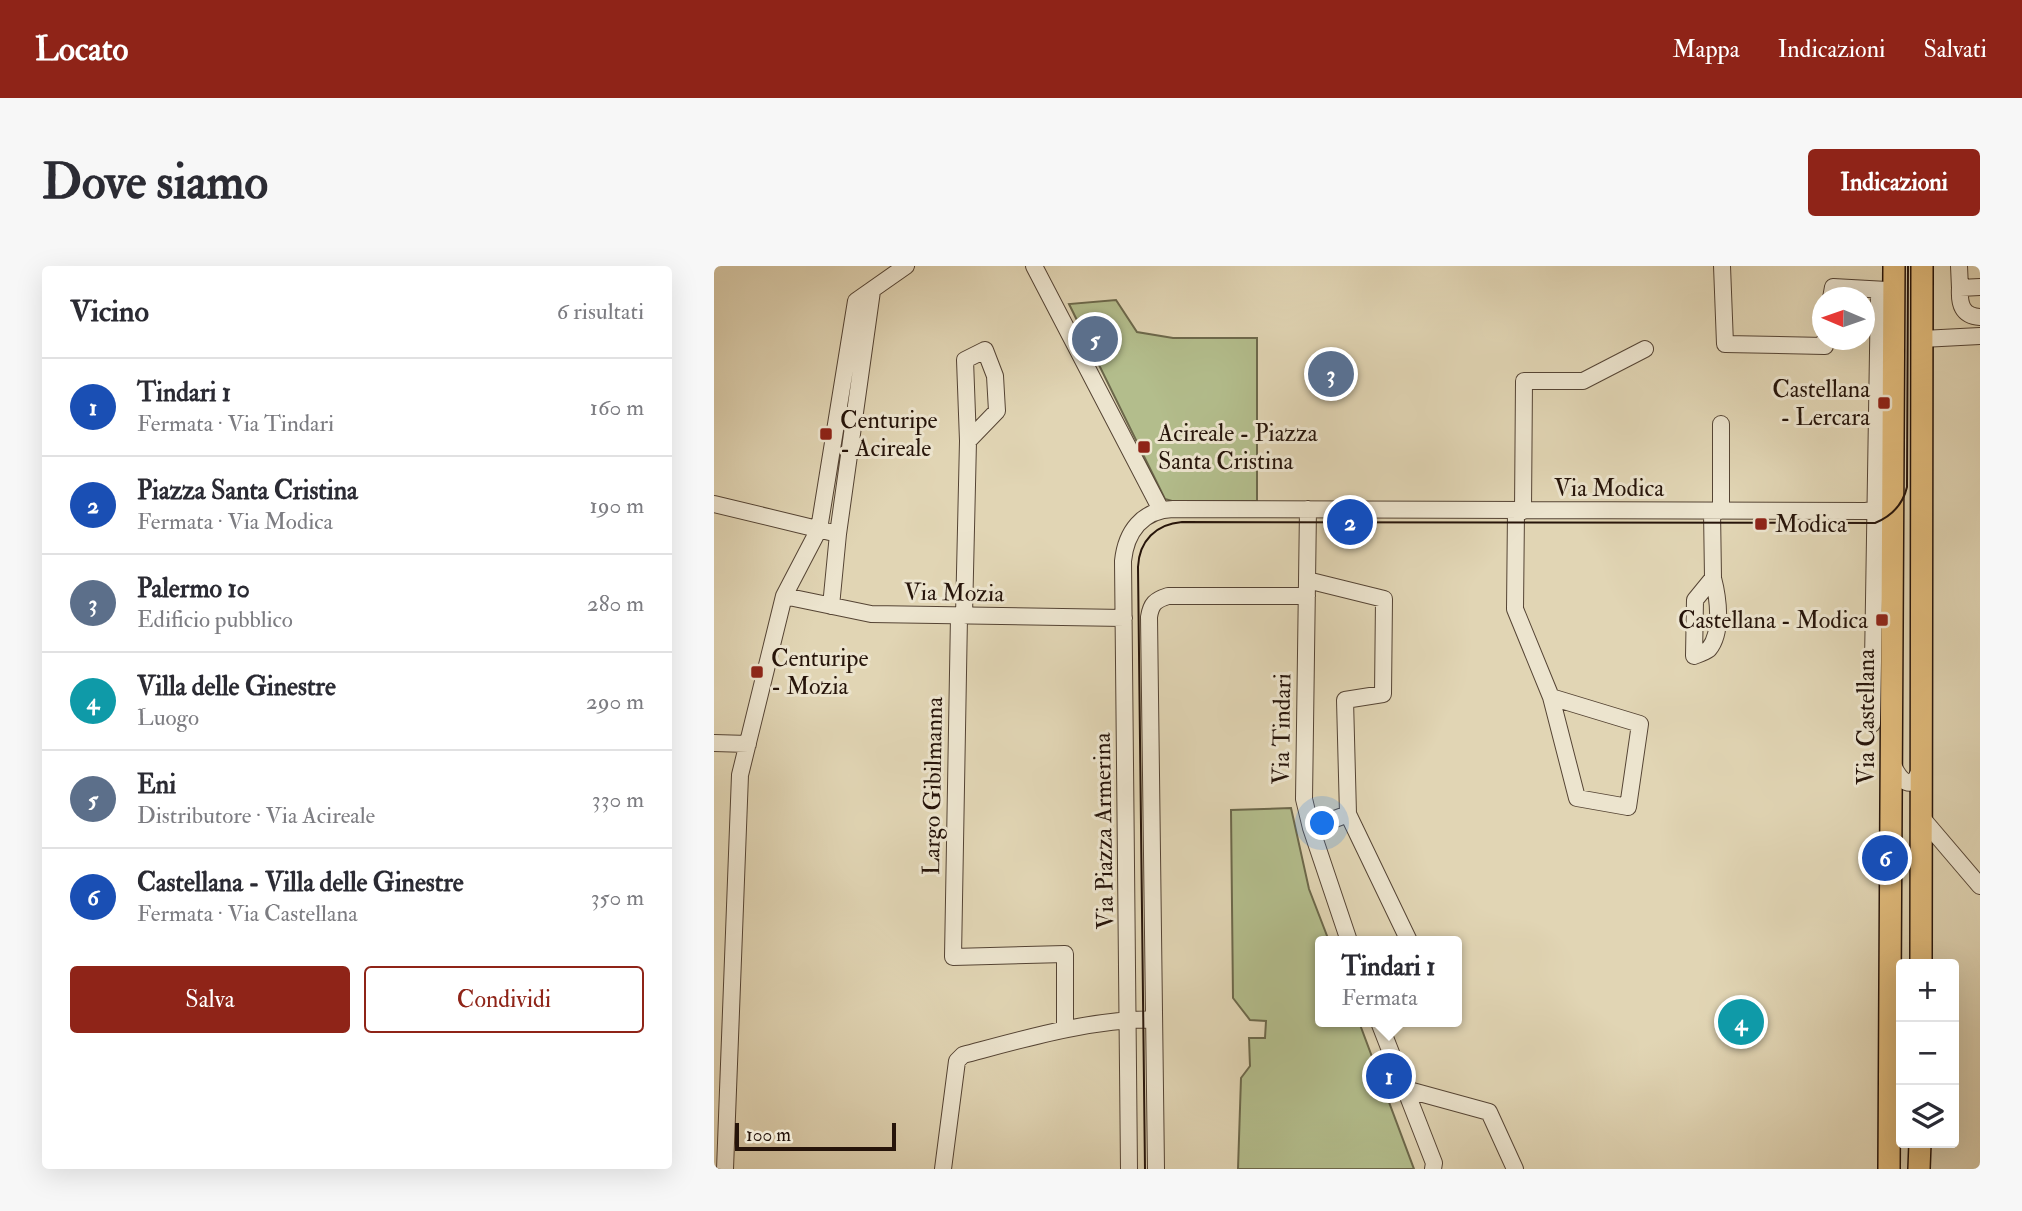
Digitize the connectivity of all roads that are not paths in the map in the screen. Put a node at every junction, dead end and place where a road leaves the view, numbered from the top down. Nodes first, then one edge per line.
1 (906, 266) edge
2 (1034, 266) edge
3 (1722, 266) edge
4 (1894, 266) edge
5 (1922, 266) edge
6 (1959, 266) edge
7 (1980, 287) edge
8 (1960, 288) junction
9 (1875, 289) edge
10 (1886, 290) junction
11 (872, 291) junction
12 (1980, 317) edge
13 (1980, 336) edge
14 (1922, 339) junction
15 (1812, 346) edge
16 (1645, 349) dead end
17 (1721, 424) dead end
18 (968, 441) junction
19 (1894, 483) junction
20 (714, 504) edge
21 (1161, 509) junction
22 (1308, 509) junction
23 (1876, 509) junction
24 (1520, 511) junction
25 (1716, 511) junction
26 (819, 529) junction
27 (838, 534) junction
28 (1713, 578) dead end
29 (1307, 588) junction
30 (784, 596) junction
31 (831, 606) junction
32 (961, 616) junction
33 (1124, 618) junction
34 (1551, 697) junction
35 (1872, 724) dead end
36 (714, 743) edge
37 (748, 744) junction
38 (1923, 758) junction
39 (1892, 762) junction
40 (1348, 814) junction
41 (1922, 818) junction
42 (1311, 828) junction
43 (1980, 886) edge
44 (1347, 936) edge
45 (1407, 936) edge
46 (1921, 959) edge
47 (1154, 1019) junction
48 (1128, 1020) junction
49 (1065, 1027) junction
50 (1381, 1027) edge
51 (1405, 1089) junction
52 (1920, 1148) edge
53 (724, 1169) edge
54 (943, 1169) edge
55 (1129, 1169) edge
56 (1156, 1169) edge
57 (1433, 1169) edge
58 (1515, 1169) edge
59 (1889, 1169) edge
60 (1919, 1169) edge

1 - 11 street
2 - 21 street
3 - 15 street
4 - 10 main road, Via Castellana
5 - 14 main road
6 - 8 street
7 - 8 street
8 - 12 street
9 - 10 street
10 - 19 main road, Via Castellana
10 - 23 street
11 - 26 street
11 - 27 street
13 - 14 street
14 - 38 main road
16 - 24 street
17 - 25 street
18 - 18 street, Largo Gibilmanna
18 - 32 street, Largo Gibilmanna
19 - 23 street
19 - 39 main road, Via Castellana
20 - 26 street
21 - 22 street, Via Modica
21 - 33 street, Via Piazza Armerina
22 - 24 street, Via Modica
22 - 29 street, Via Tindari
23 - 25 street, Via Modica
23 - 35 street
24 - 25 street, Via Modica
24 - 34 street
25 - 28 street
26 - 27 street
26 - 30 street
27 - 31 street
29 - 40 street
29 - 42 street, Via Tindari
29 - 47 street, Via Piazza Armerina
30 - 31 street, Via Mozia
30 - 37 street
31 - 32 street, Via Mozia
32 - 33 street, Via Mozia
32 - 49 street, Largo Gibilmanna
33 - 48 street, Via Piazza Armerina
34 - 34 street
36 - 37 street
37 - 53 street
38 - 39 street
38 - 41 main road
39 - 59 main road, Via Castellana
40 - 42 street
40 - 45 street
41 - 43 street
41 - 46 main road
42 - 44 street, Via Tindari
47 - 48 street
47 - 56 street, Via Piazza Armerina
48 - 49 street
48 - 55 street, Via Piazza Armerina
49 - 54 street
50 - 51 street
51 - 57 street
51 - 58 street
52 - 60 main road

